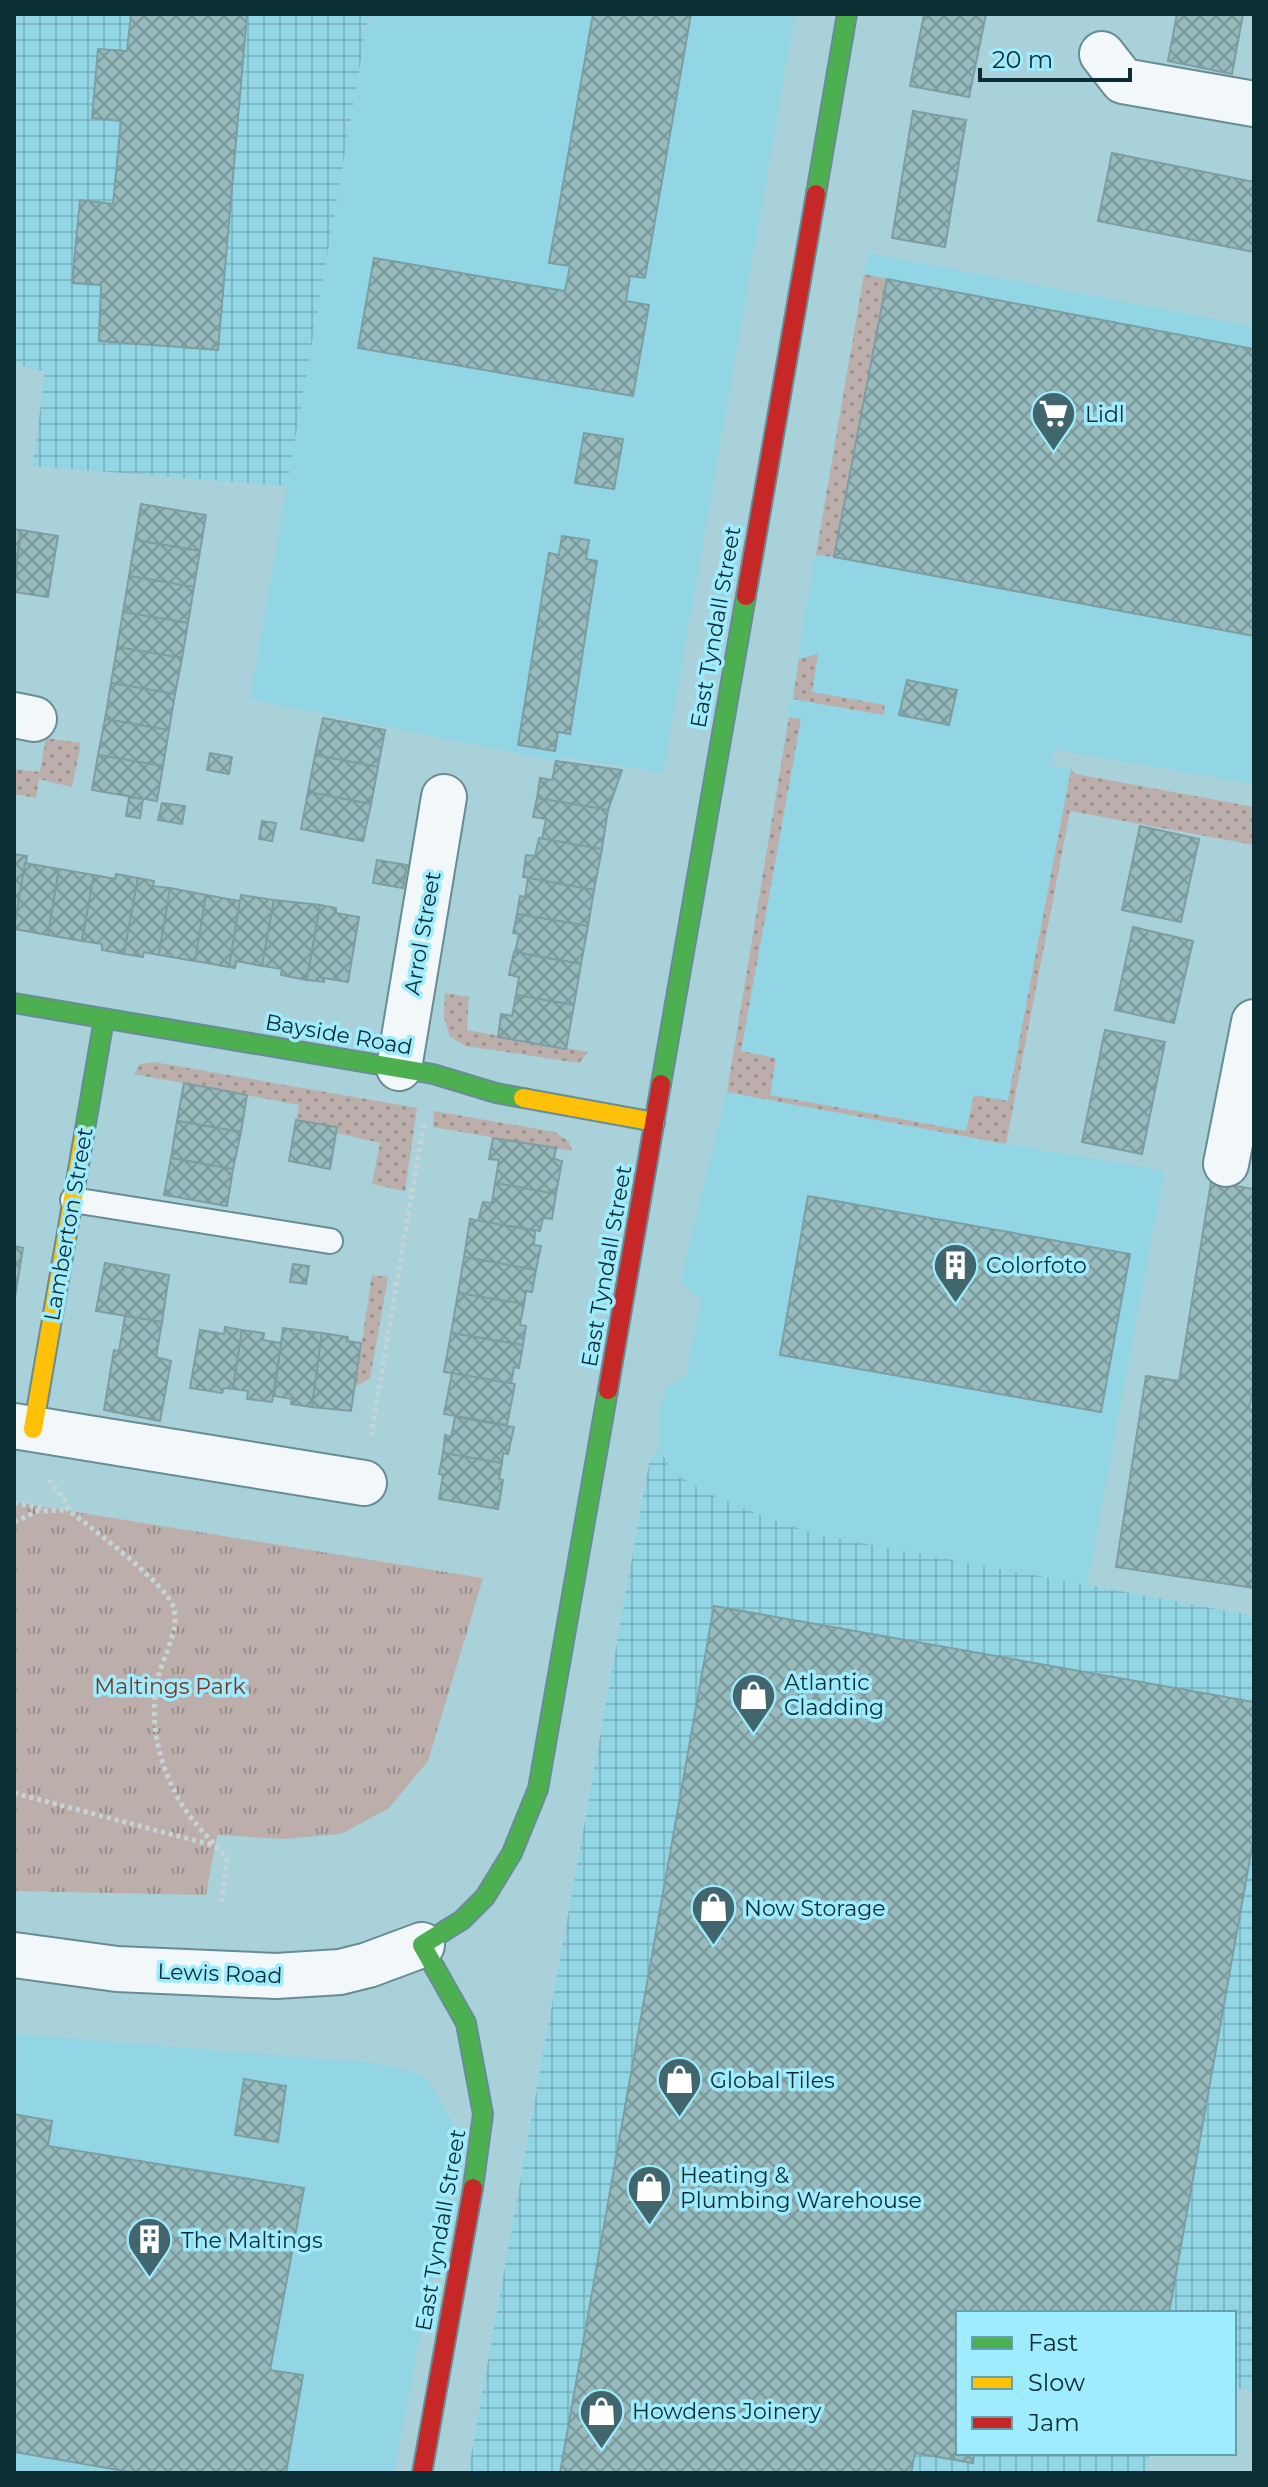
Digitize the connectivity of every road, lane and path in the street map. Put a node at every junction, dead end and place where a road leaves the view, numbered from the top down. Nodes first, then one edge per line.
1 (847, 14) edge
2 (1102, 54) dead end
3 (1254, 104) edge
4 (444, 797) dead end
5 (14, 1003) edge
6 (104, 1019) junction
7 (1254, 1022) edge
8 (416, 1071) junction
9 (655, 1122) junction
10 (1226, 1164) dead end
11 (73, 1200) junction
12 (330, 1241) dead end
13 (24, 1427) edge
14 (37, 1476) dead end
15 (364, 1483) joint
16 (14, 1503) edge
17 (55, 1510) junction
18 (68, 1510) junction
19 (14, 1522) edge
20 (14, 1793) edge
21 (217, 1846) junction
22 (221, 1905) dead end
23 (422, 1945) junction
24 (14, 1955) edge
25 (422, 2473) edge

1 - 9 street, East Tyndall Street
2 - 3 street
4 - 8 street, Arrol Street
5 - 6 street, Bayside Road
6 - 8 street, Bayside Road
6 - 11 street, Lamberton Street
7 - 10 street
8 - 9 street, Bayside Road
8 - 15 path
9 - 23 street, East Tyndall Street
11 - 12 lane
11 - 13 street, Lamberton Street
13 - 15 street, Lamberton Street
14 - 18 path
16 - 17 path
17 - 18 path
17 - 19 path
18 - 21 path
20 - 21 path
21 - 22 path
23 - 24 street, Lewis Road
23 - 25 street, East Tyndall Street

